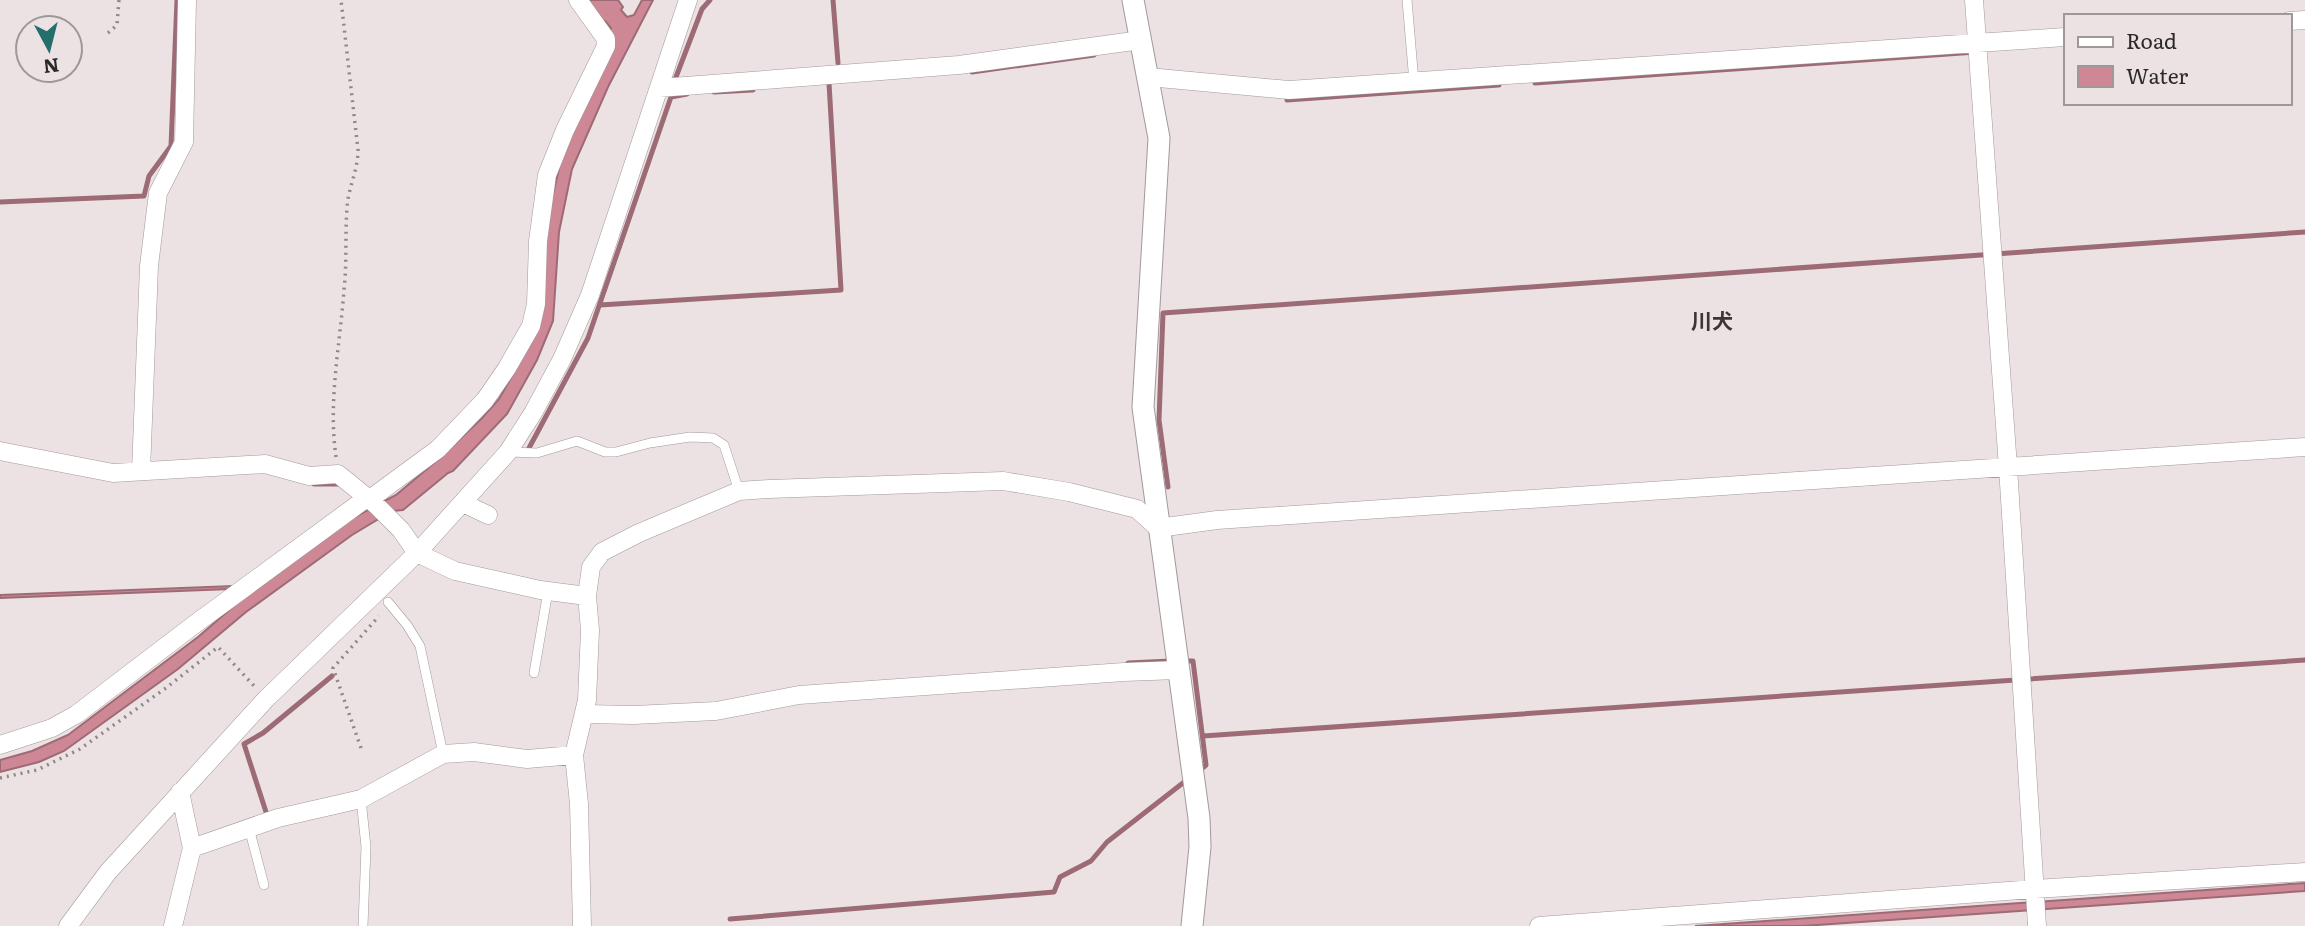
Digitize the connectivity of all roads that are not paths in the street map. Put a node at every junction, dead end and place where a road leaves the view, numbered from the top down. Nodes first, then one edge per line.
1 (187, 0) edge
2 (578, 0) edge
3 (688, 0) edge
4 (1133, 0) edge
5 (1407, 0) edge
6 (1974, 0) edge
7 (2064, 37) edge
8 (1141, 40) junction
9 (1976, 43) junction
10 (1148, 77) junction
11 (1413, 82) junction
12 (659, 88) junction
13 (2305, 447) edge
14 (0, 451) edge
15 (508, 452) junction
16 (2008, 467) junction
17 (141, 471) junction
18 (739, 491) junction
19 (371, 500) junction
20 (463, 503) junction
21 (488, 515) dead end
22 (1158, 528) junction
23 (417, 553) junction
24 (548, 591) junction
25 (587, 596) junction
26 (388, 602) road end
27 (1178, 670) junction
28 (534, 673) dead end
29 (584, 713) junction
30 (0, 745) edge
31 (443, 754) junction
32 (574, 755) junction
33 (180, 792) junction
34 (361, 799) junction
35 (249, 828) junction
36 (192, 848) junction
37 (2305, 872) edge
38 (264, 885) dead end
39 (2036, 907) edge
40 (68, 926) edge
41 (173, 926) edge
42 (363, 926) edge
43 (582, 926) edge
44 (1192, 926) edge
45 (1539, 926) edge

1 - 17 street
2 - 19 street
3 - 12 street
4 - 8 street
5 - 11 lane
6 - 9 street
7 - 9 street
8 - 10 street
8 - 12 street
9 - 11 street
9 - 16 street
10 - 11 street
10 - 22 street
12 - 15 street
13 - 16 street
14 - 17 street
15 - 18 lane
15 - 20 street
16 - 22 street
16 - 39 street
17 - 19 street
18 - 22 street
18 - 25 street
19 - 23 street
19 - 30 street
20 - 21 street
20 - 23 street
22 - 27 street
23 - 24 street
23 - 33 street
24 - 25 street
24 - 28 lane
25 - 29 street
26 - 31 lane
27 - 29 street
27 - 44 street
29 - 32 street
31 - 32 street
31 - 34 street
32 - 43 street
33 - 36 street
33 - 40 street
34 - 35 street
34 - 42 lane
35 - 36 street
35 - 38 lane
36 - 41 street
37 - 39 street
39 - 45 street

